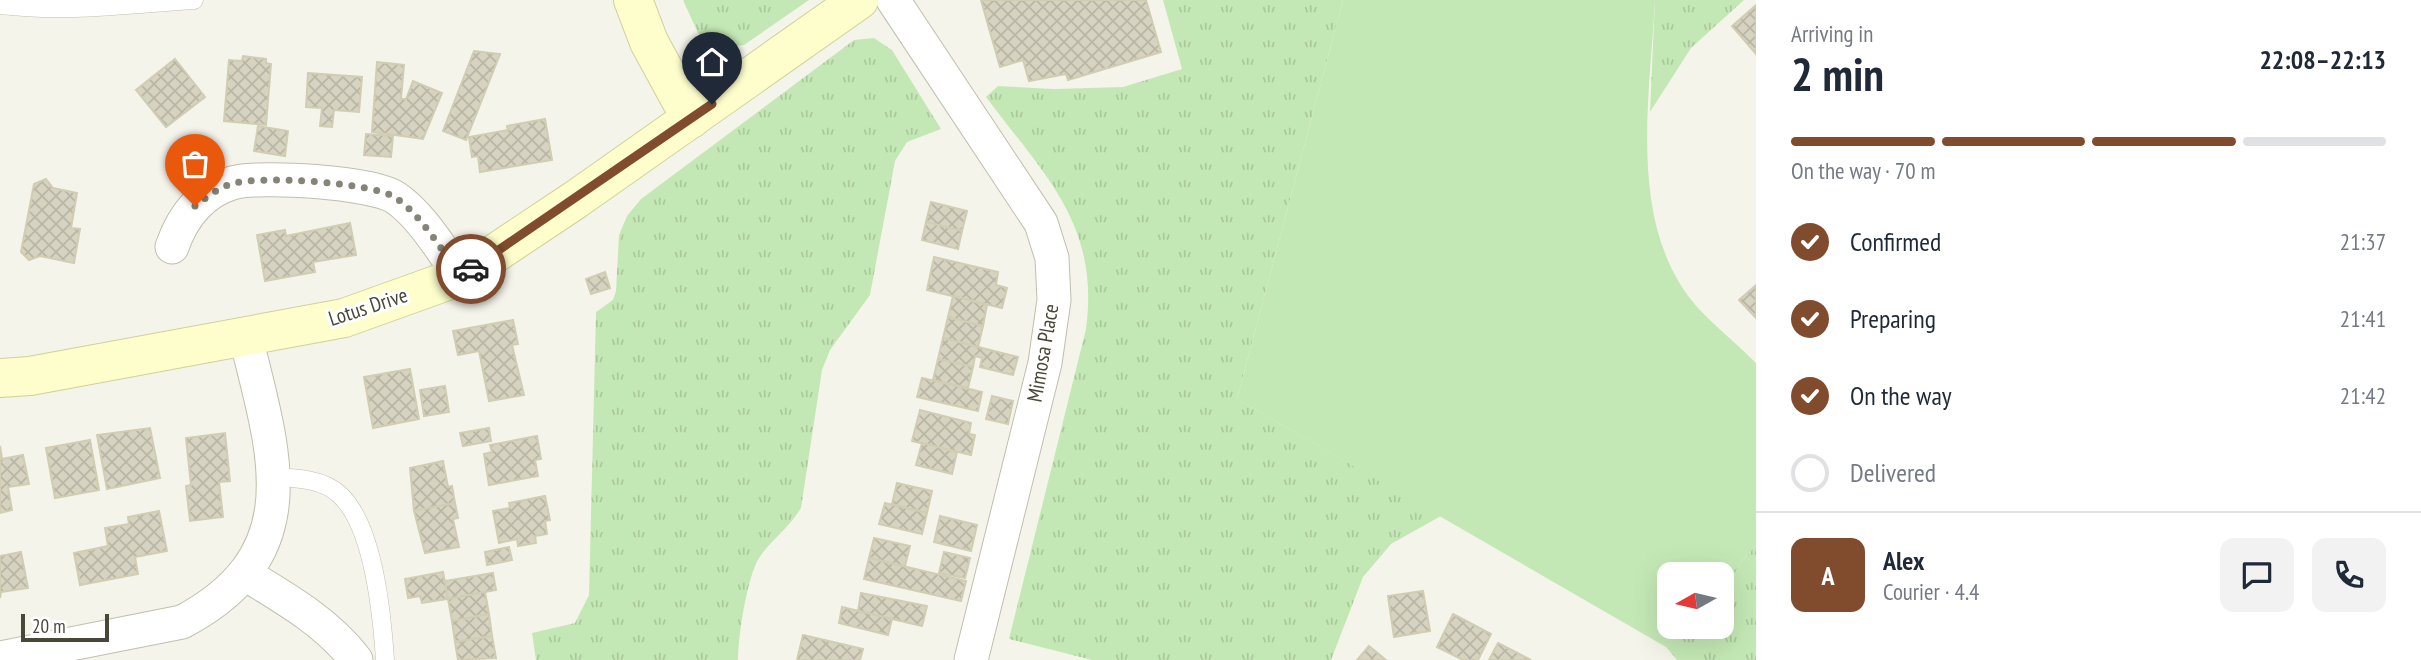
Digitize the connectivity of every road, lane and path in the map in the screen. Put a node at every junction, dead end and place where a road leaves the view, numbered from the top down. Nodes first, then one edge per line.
1 (194, 0) edge
2 (633, 0) edge
3 (859, 0) edge
4 (893, 0) edge
5 (0, 5) edge
6 (691, 119) junction
7 (172, 247) dead end
8 (461, 276) junction
9 (246, 338) junction
10 (0, 378) edge
11 (274, 477) junction
12 (245, 574) junction
13 (42, 655) edge
14 (0, 657) edge
15 (356, 660) edge
16 (384, 660) edge
17 (971, 660) edge

1 - 5 lane
2 - 6 street
3 - 6 street, Lotus Drive
4 - 17 street, Mimosa Place
6 - 8 street, Lotus Drive
7 - 8 street
8 - 9 street, Lotus Drive
9 - 10 street, Lotus Drive
9 - 11 street
11 - 12 street
11 - 16 lane
12 - 13 street
12 - 15 street
13 - 14 street

